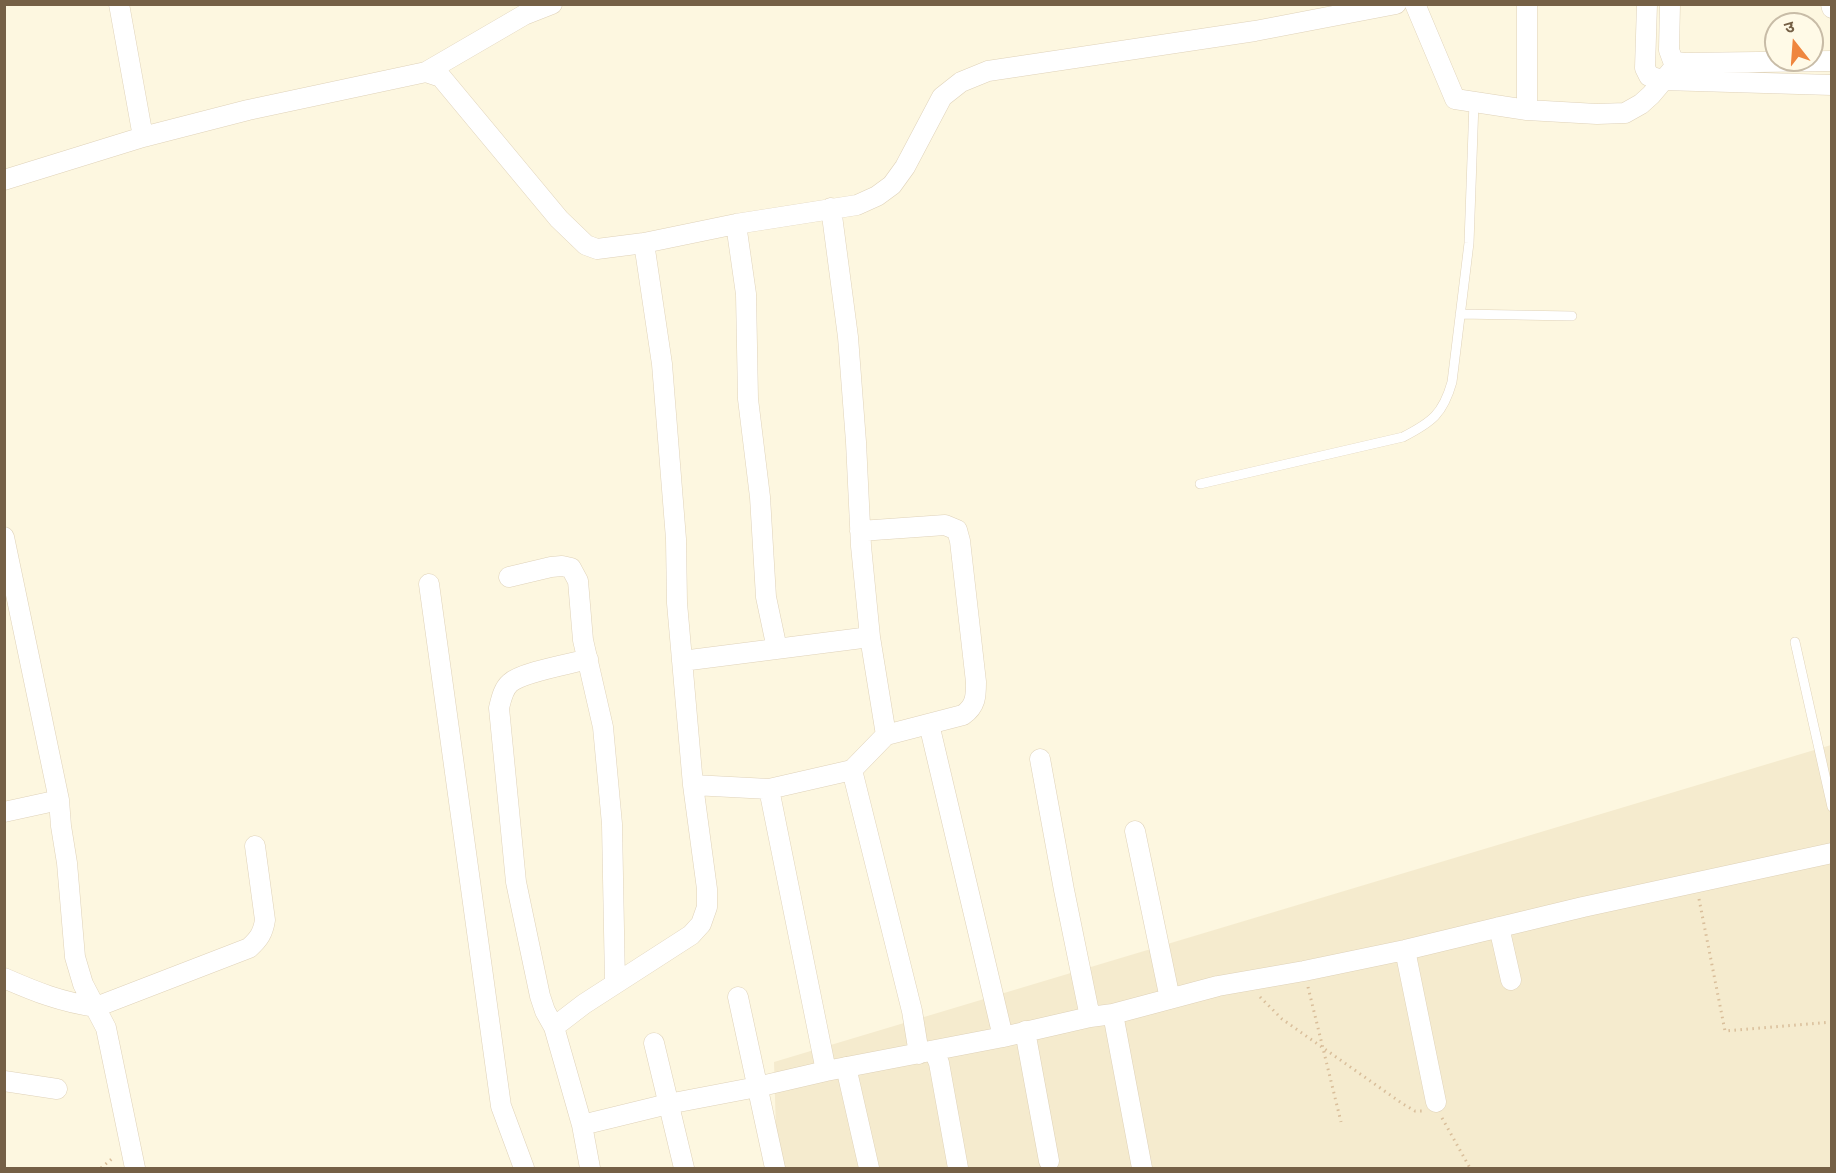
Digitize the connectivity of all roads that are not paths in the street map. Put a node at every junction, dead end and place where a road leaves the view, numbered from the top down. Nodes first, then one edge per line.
1 (119, 4) edge
2 (552, 4) edge
3 (1396, 4) edge
4 (1415, 4) edge
5 (1527, 4) edge
6 (1647, 4) edge
7 (1670, 4) edge
8 (1832, 61) edge
9 (1678, 63) junction
10 (426, 72) junction
11 (1663, 80) junction
12 (1832, 85) edge
13 (1474, 102) junction
14 (1527, 110) junction
15 (143, 137) junction
16 (4, 180) edge
17 (831, 208) junction
18 (736, 224) junction
19 (644, 243) junction
20 (1460, 314) junction
21 (1572, 316) dead end
22 (1200, 484) dead end
23 (860, 531) junction
24 (4, 537) edge
25 (509, 577) dead end
26 (429, 584) dead end
27 (870, 637) junction
28 (1795, 642) dead end
29 (777, 649) junction
30 (588, 659) junction
31 (682, 661) junction
32 (929, 724) junction
33 (886, 735) junction
34 (1040, 759) dead end
35 (852, 770) junction
36 (693, 786) junction
37 (769, 789) junction
38 (59, 800) junction
39 (1832, 807) edge
40 (4, 812) edge
41 (1135, 831) dead end
42 (255, 846) dead end
43 (1832, 853) edge
44 (1499, 927) junction
45 (1406, 950) junction
46 (4, 978) edge
47 (1511, 980) dead end
48 (615, 983) junction
49 (738, 997) dead end
50 (1170, 999) junction
51 (96, 1007) junction
52 (1113, 1014) junction
53 (1090, 1017) junction
54 (554, 1027) junction
55 (1025, 1031) junction
56 (1003, 1037) junction
57 (654, 1043) dead end
58 (927, 1052) junction
59 (846, 1067) junction
60 (825, 1071) junction
61 (4, 1081) edge
62 (757, 1087) junction
63 (57, 1089) dead end
64 (668, 1104) junction
65 (1437, 1105) road end
66 (582, 1125) junction
67 (1049, 1161) dead end
68 (135, 1168) edge
69 (524, 1168) edge
70 (591, 1168) edge
71 (684, 1168) edge
72 (775, 1168) edge
73 (869, 1168) edge
74 (958, 1168) edge
75 (1142, 1168) edge

1 - 15 street
2 - 10 street
3 - 17 street
4 - 13 street
5 - 14 street
6 - 11 street
7 - 9 street
8 - 9 street
9 - 11 street
10 - 15 street
10 - 19 street
11 - 12 street
11 - 14 street
13 - 14 street
13 - 20 lane
15 - 16 street
17 - 18 street
17 - 23 street
18 - 19 street
18 - 29 street
19 - 31 street
20 - 21 lane
20 - 22 lane
23 - 27 street
23 - 32 street
24 - 38 street
25 - 30 street
26 - 69 street
27 - 29 street
27 - 33 street
28 - 39 lane
29 - 31 street
30 - 48 street
30 - 54 street
31 - 36 street
32 - 33 street
32 - 56 street
33 - 35 street
34 - 53 street
35 - 37 street
35 - 58 street
36 - 37 street
36 - 48 street
37 - 60 street
38 - 40 street
38 - 51 street
41 - 50 street
42 - 51 street
43 - 44 street
44 - 45 street
44 - 47 street
45 - 50 street
45 - 65 street
46 - 51 street
48 - 54 street
49 - 62 street
50 - 52 street
51 - 68 street
52 - 53 street
52 - 75 street
53 - 55 street
54 - 66 street
55 - 56 street
55 - 67 street
56 - 58 street
57 - 64 street
58 - 59 street
58 - 74 street
59 - 60 street
59 - 73 street
60 - 62 street
61 - 63 street
62 - 64 street
62 - 72 street
64 - 66 street
64 - 71 street
66 - 70 street

